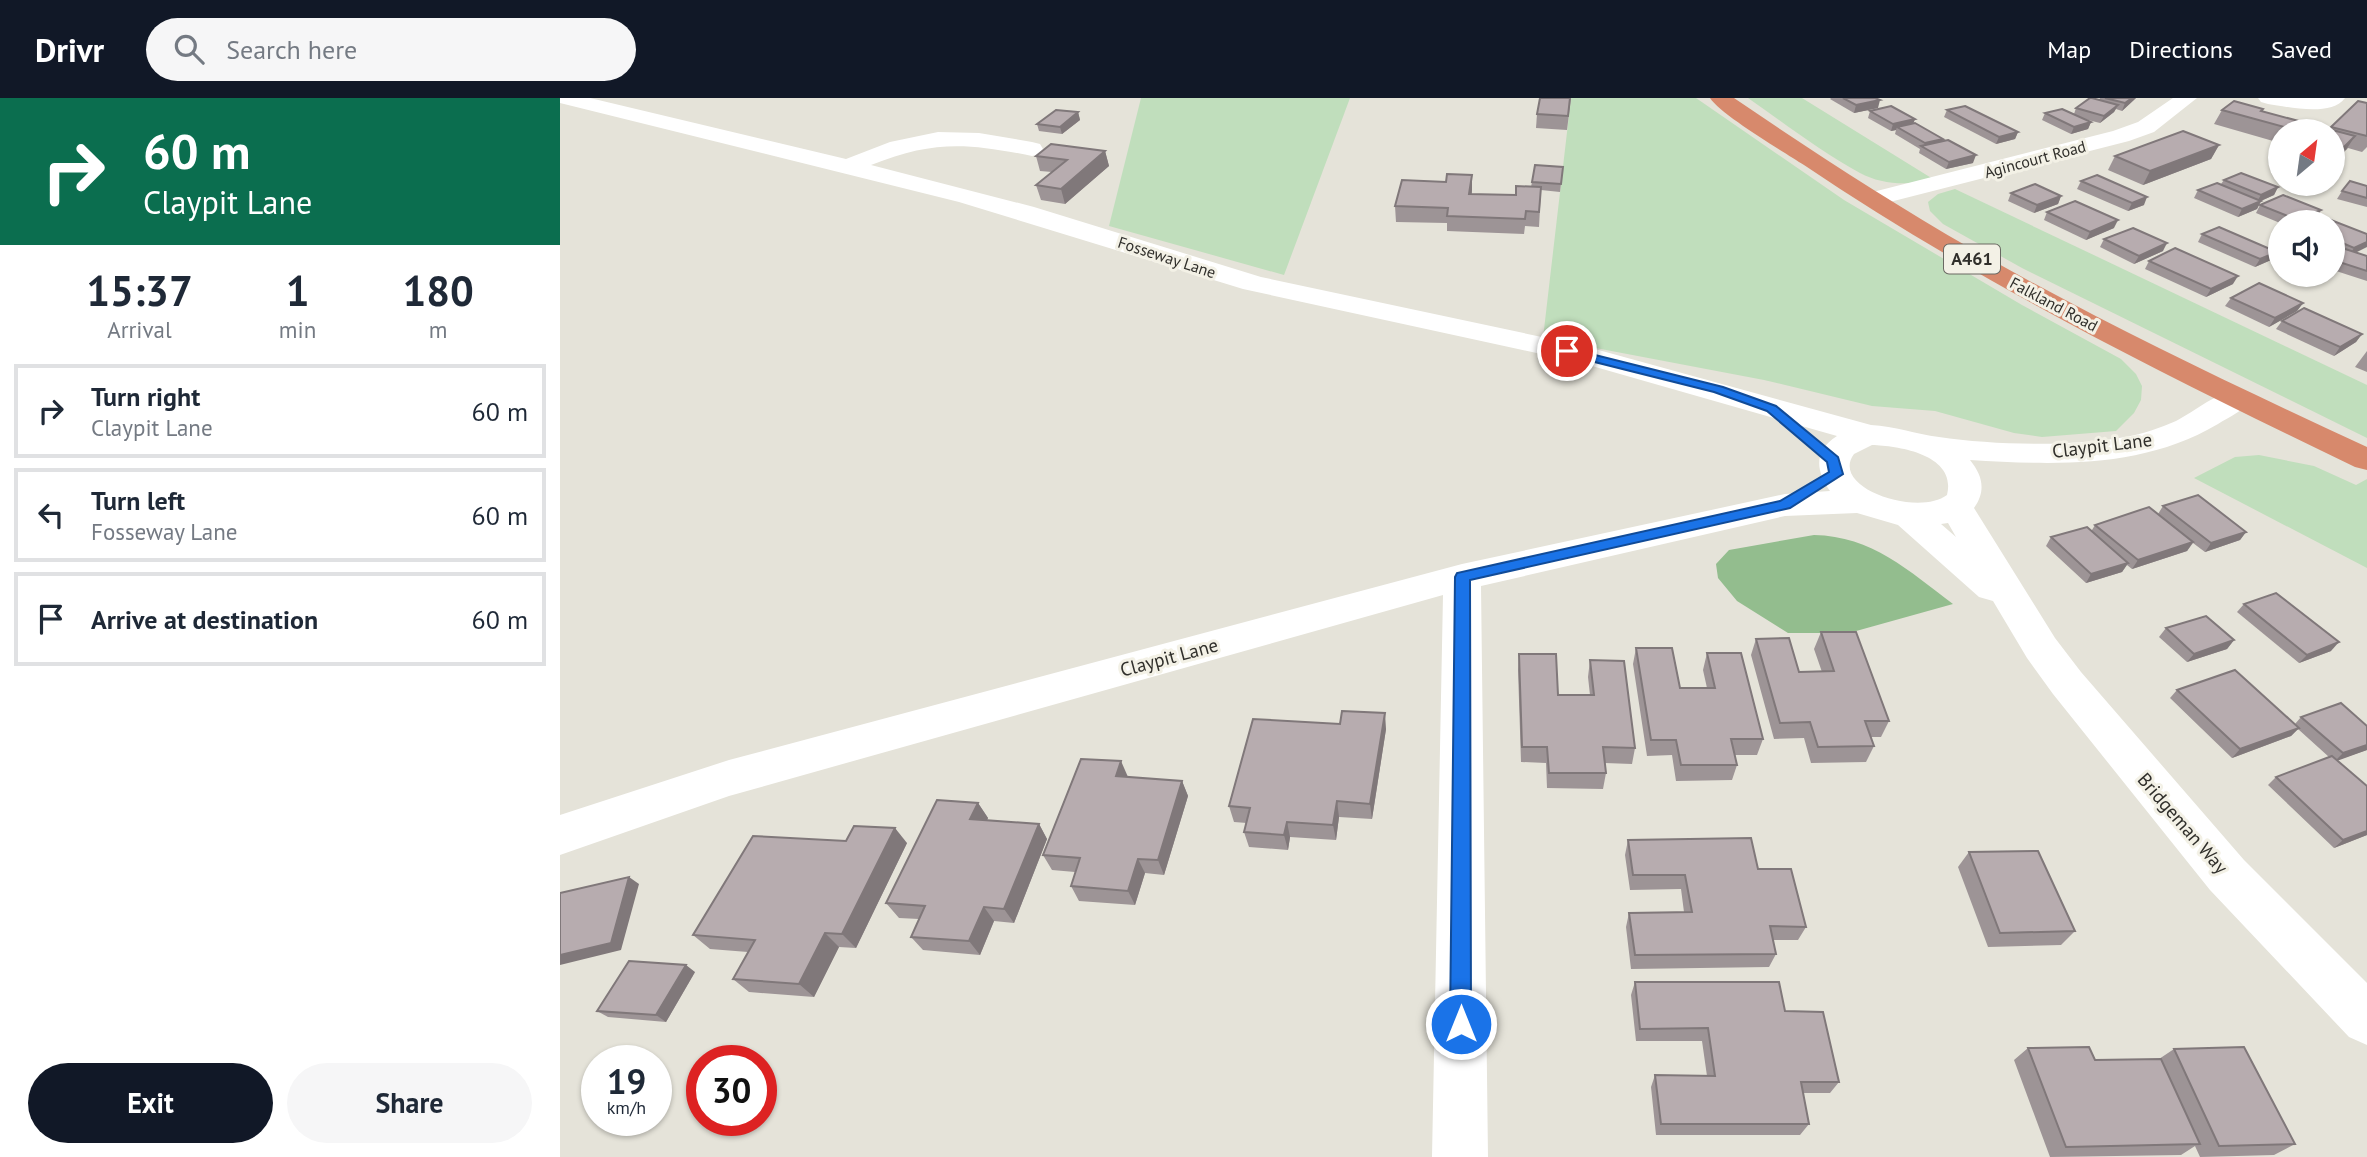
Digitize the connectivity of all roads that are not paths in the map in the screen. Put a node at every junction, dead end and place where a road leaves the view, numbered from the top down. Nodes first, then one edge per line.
1 (564, 98) edge
2 (1720, 98) edge
3 (2187, 98) edge
4 (2268, 98) edge
5 (2333, 99) edge
6 (2355, 107) edge
7 (1032, 149) dead end
8 (848, 166) junction
9 (1874, 199) junction
10 (2237, 399) junction
11 (1772, 408) junction
12 (1870, 435) junction
13 (1934, 447) junction
14 (2040, 453) junction
15 (2367, 460) edge
16 (1835, 467) junction
17 (1960, 497) junction
18 (1862, 501) junction
19 (1784, 505) junction
20 (1908, 516) junction
21 (1462, 577) junction
22 (2017, 610) junction
23 (560, 835) edge
24 (2367, 1019) edge
25 (1460, 1157) edge

1 - 8 street, Fosseway Lane
2 - 9 highway, Falkland Road / A461
3 - 9 street, Agincourt Road
4 - 5 street
5 - 6 street
7 - 8 street
8 - 11 street, Fosseway Lane
9 - 10 highway, Falkland Road / A461
10 - 14 street, Claypit Lane
10 - 15 highway, Falkland Road / A461
11 - 12 street, Fosseway Lane
11 - 16 street, Fosseway Lane
12 - 13 street
12 - 16 street
13 - 14 street, Claypit Lane
13 - 17 street
14 - 17 street, Claypit Lane
16 - 18 street
16 - 19 street, Claypit Lane
17 - 20 street
17 - 22 street, Bridgeman Way
18 - 19 street, Claypit Lane
18 - 20 street
19 - 21 street, Claypit Lane
20 - 22 street, Bridgeman Way
21 - 23 street, Claypit Lane
21 - 25 street
22 - 24 street, Bridgeman Way

